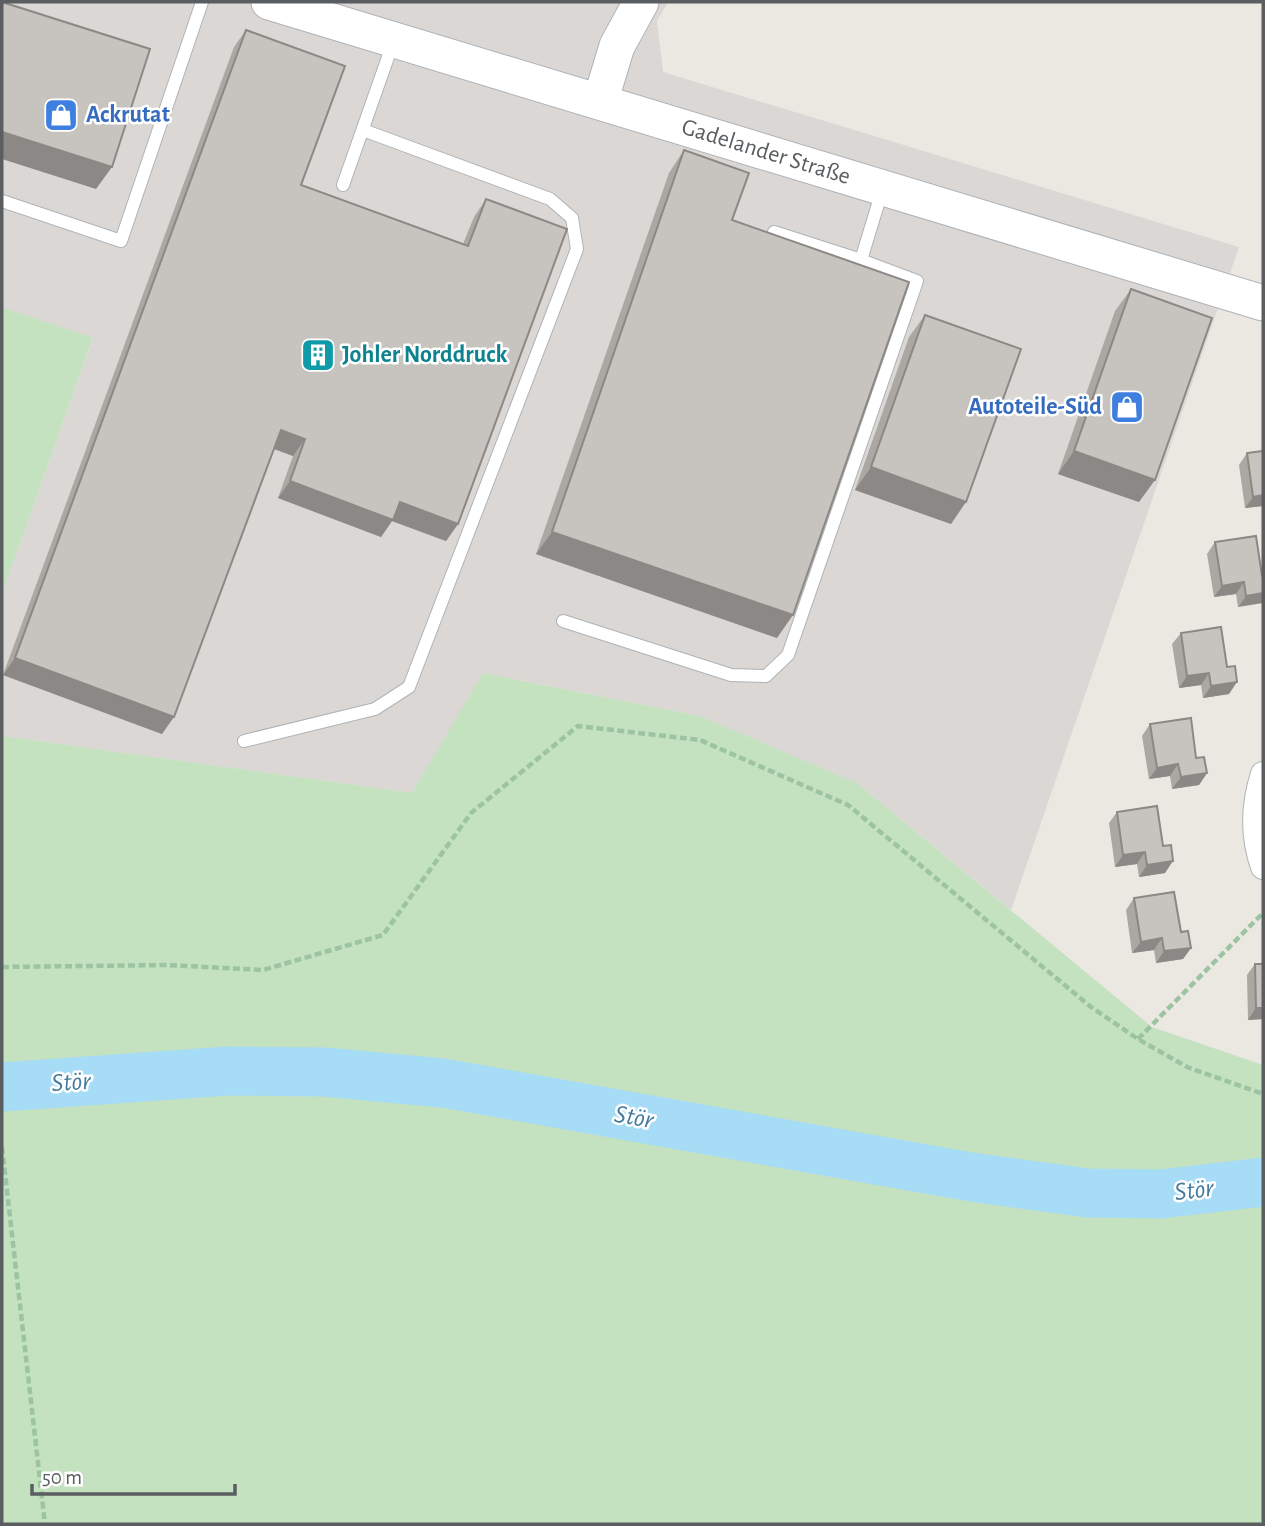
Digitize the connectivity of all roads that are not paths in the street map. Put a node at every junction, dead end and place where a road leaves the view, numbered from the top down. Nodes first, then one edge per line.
1 (202, 2) edge
2 (269, 2) edge
3 (641, 2) edge
4 (395, 40) junction
5 (600, 102) junction
6 (363, 130) junction
7 (343, 185) dead end
8 (884, 188) junction
9 (2, 201) edge
10 (774, 232) edge
11 (861, 260) junction
12 (1263, 303) edge
13 (563, 621) dead end
14 (244, 741) dead end
15 (1263, 774) edge
16 (1263, 867) edge

1 - 9 lane
2 - 4 street, Gadelander Straße
3 - 5 street
4 - 5 street, Gadelander Straße
4 - 6 lane
5 - 8 street, Gadelander Straße
6 - 7 lane
6 - 14 lane
8 - 11 lane
8 - 12 street, Gadelander Straße
10 - 11 lane
11 - 13 lane
15 - 16 street

